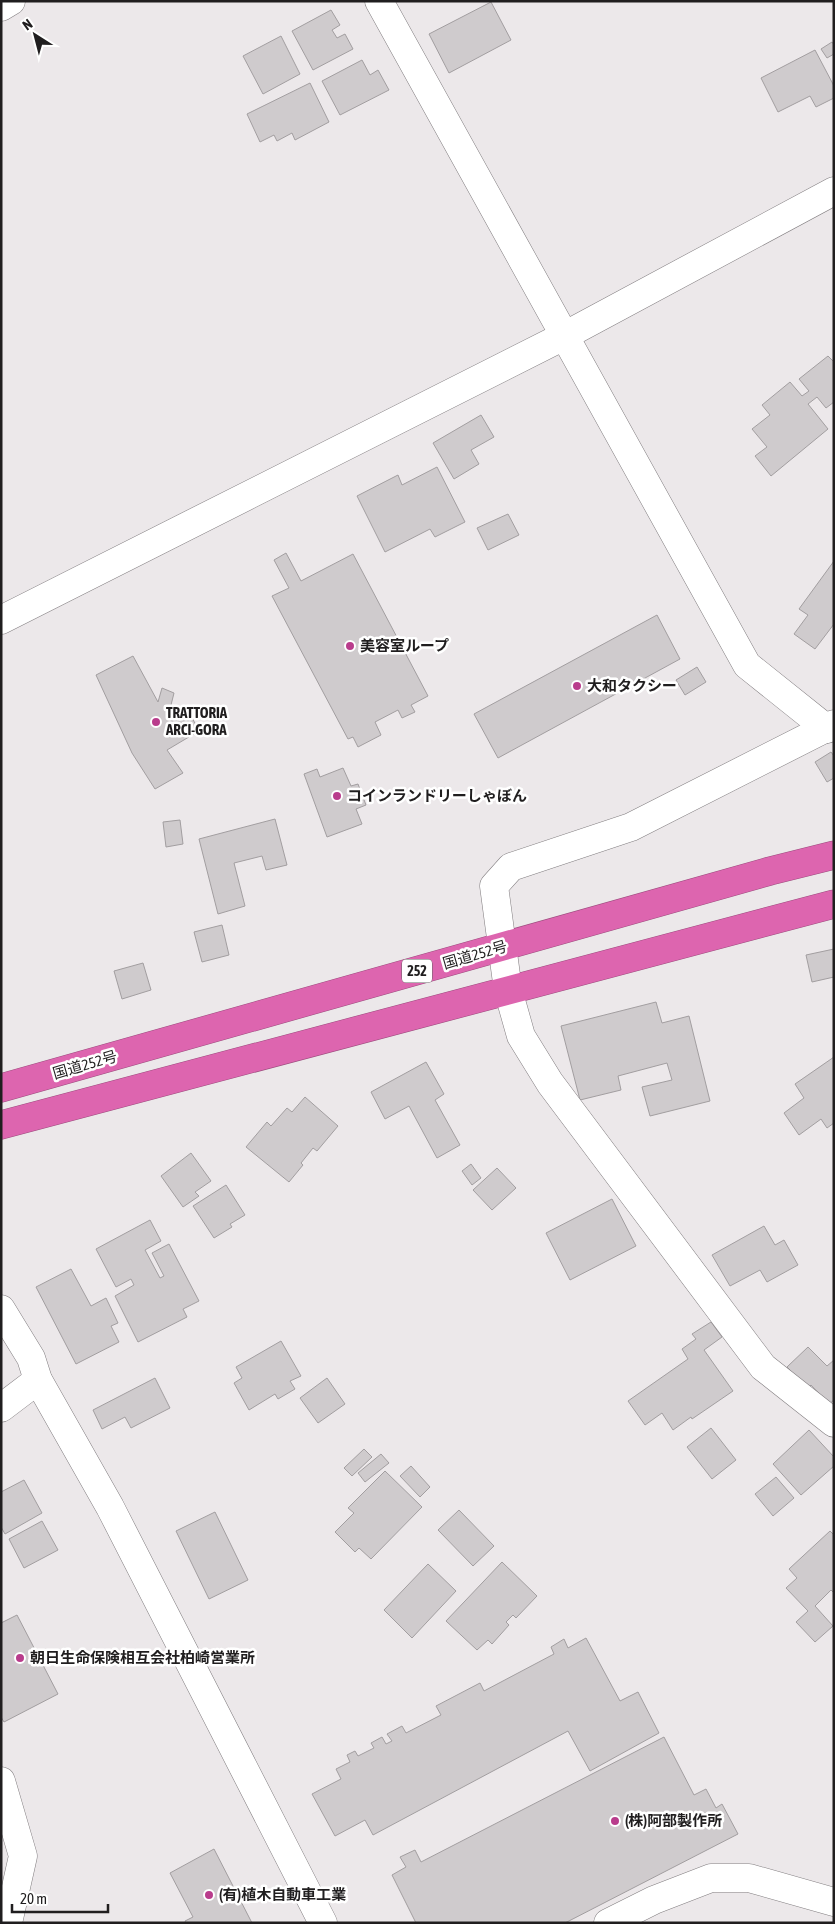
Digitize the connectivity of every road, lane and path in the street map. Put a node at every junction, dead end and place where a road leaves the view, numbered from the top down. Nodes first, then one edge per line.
1 (11, 1) edge
2 (379, 1) edge
3 (1, 7) edge
4 (834, 191) edge
5 (564, 336) junction
6 (1, 620) edge
7 (830, 727) edge
8 (834, 855) edge
9 (834, 904) edge
10 (501, 948) junction
11 (508, 990) junction
12 (1, 1088) edge
13 (1, 1125) edge
14 (1, 1309) edge
15 (38, 1380) junction
16 (1, 1408) edge
17 (834, 1423) edge
18 (1, 1781) edge
19 (834, 1902) edge
20 (8, 1923) edge
21 (323, 1923) edge
22 (608, 1923) edge

1 - 3 street
2 - 5 street
4 - 5 street
5 - 6 street
5 - 7 street
7 - 10 street
8 - 10 highway, 国道252号 / 252
9 - 11 highway
10 - 11 street
10 - 12 highway, 国道252号 / 252
11 - 13 highway
11 - 17 street
14 - 15 street
15 - 16 street
15 - 21 street
18 - 20 street
19 - 22 street

